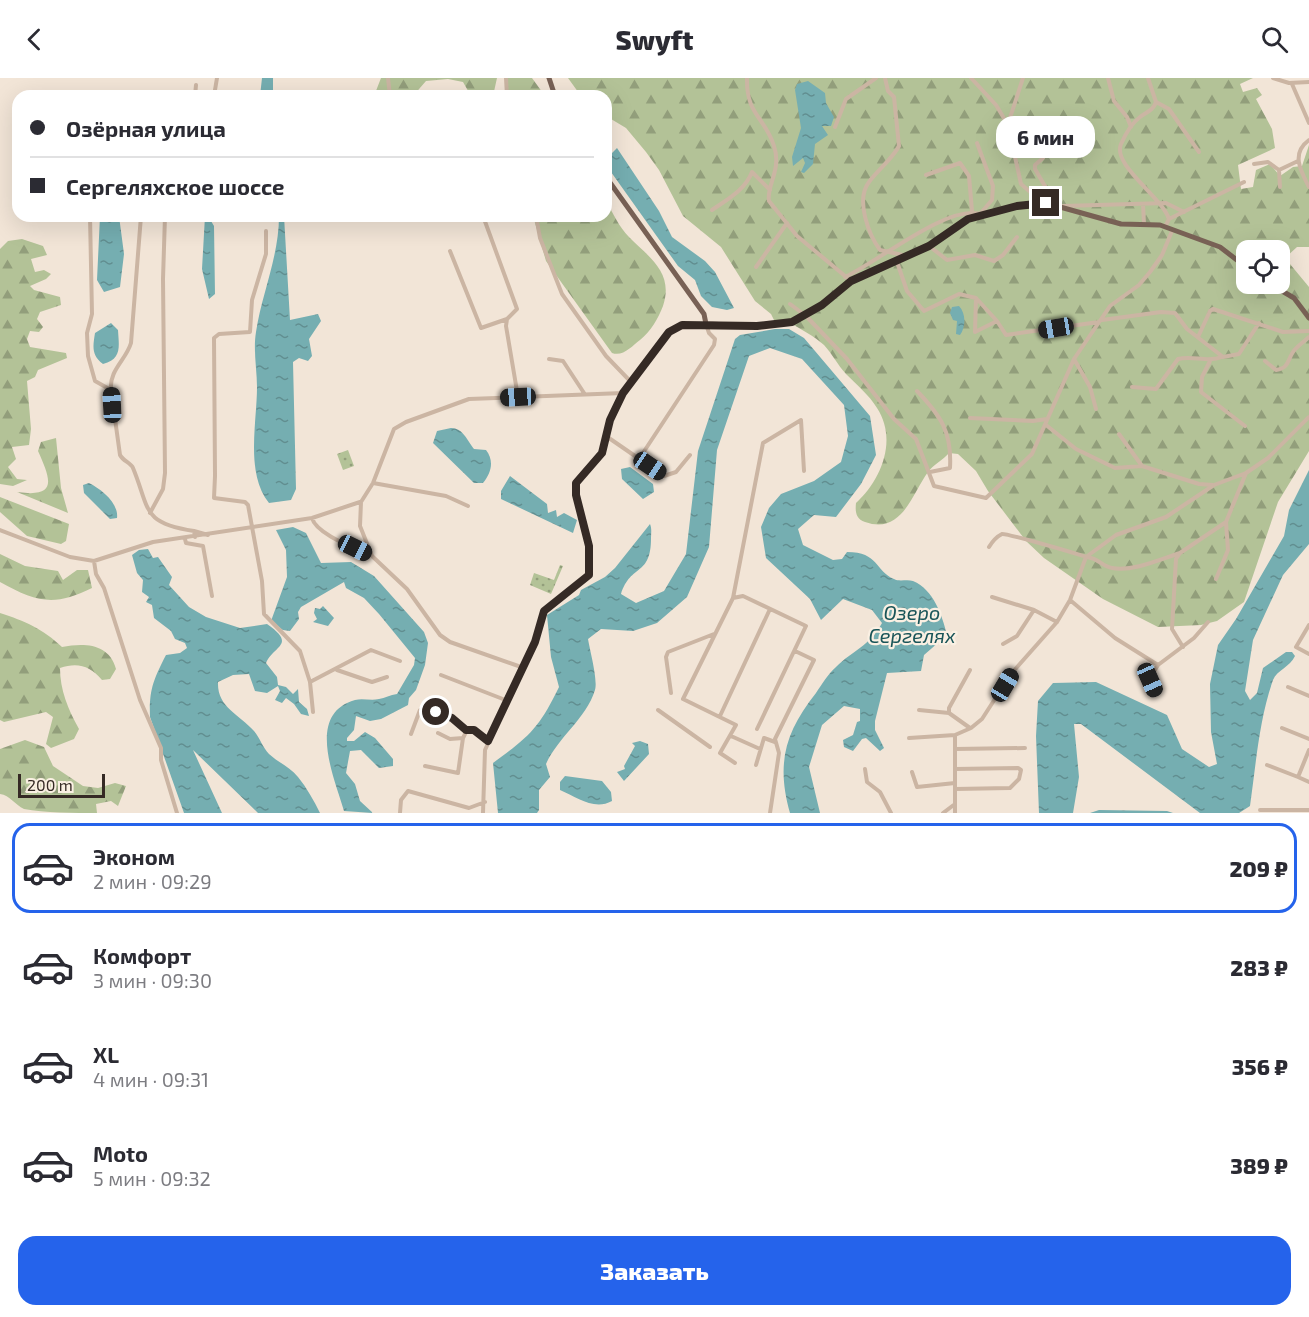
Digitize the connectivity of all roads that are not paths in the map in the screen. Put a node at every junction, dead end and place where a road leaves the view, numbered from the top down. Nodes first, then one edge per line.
1 (747, 78) edge
2 (876, 78) edge
3 (885, 78) edge
4 (971, 78) edge
5 (1023, 78) edge
6 (1108, 78) edge
7 (1148, 78) edge
8 (1273, 78) edge
9 (1309, 82) edge
10 (1292, 84) junction
11 (196, 85) dead end
12 (196, 90) edge
13 (1156, 102) junction
14 (1309, 123) edge
15 (1008, 125) junction
16 (835, 127) dead end
17 (1131, 127) junction
18 (1309, 140) edge
19 (977, 143) dead end
20 (1199, 152) dead end
21 (1043, 158) dead end
22 (1298, 161) junction
23 (1254, 164) dead end
24 (1279, 170) junction
25 (926, 175) dead end
26 (1244, 182) dead end
27 (612, 185) edge
28 (1280, 187) dead end
29 (1309, 187) edge
30 (770, 190) junction
31 (1161, 202) junction
32 (1046, 204) junction
33 (1143, 204) junction
34 (1059, 206) junction
35 (712, 210) dead end
36 (972, 211) junction
37 (1184, 212) junction
38 (980, 214) junction
39 (1169, 219) junction
40 (90, 222) edge
41 (141, 222) edge
42 (165, 222) edge
43 (485, 222) edge
44 (537, 222) edge
45 (787, 223) junction
46 (1144, 224) junction
47 (1165, 227) junction
48 (266, 231) dead end
49 (1172, 231) junction
50 (1017, 237) dead end
51 (929, 246) junction
52 (450, 251) dead end
53 (888, 252) junction
54 (908, 257) junction
55 (1236, 259) edge
56 (897, 262) junction
57 (756, 267) dead end
58 (848, 279) junction
59 (1287, 294) edge
60 (976, 298) junction
61 (790, 304) dead end
62 (806, 316) junction
63 (1309, 318) edge
64 (507, 319) junction
65 (997, 321) junction
66 (1101, 321) junction
67 (1259, 323) junction
68 (706, 324) junction
69 (1309, 331) edge
70 (1309, 336) edge
71 (1198, 337) junction
72 (1223, 357) junction
73 (1074, 358) junction
74 (549, 359) dead end
75 (1265, 361) dead end
76 (1210, 362) junction
77 (630, 382) junction
78 (1132, 387) dead end
79 (111, 390) junction
80 (916, 391) dead end
81 (623, 393) junction
82 (584, 394) junction
83 (518, 397) junction
84 (1096, 409) dead end
85 (1309, 417) edge
86 (970, 418) dead end
87 (1047, 419) junction
88 (1046, 425) junction
89 (1245, 426) dead end
90 (1119, 434) dead end
91 (606, 436) junction
92 (690, 455) dead end
93 (639, 459) junction
94 (1143, 466) junction
95 (804, 471) dead end
96 (930, 472) junction
97 (1246, 472) junction
98 (373, 483) junction
99 (1214, 485) junction
100 (361, 502) junction
101 (468, 506) dead end
102 (150, 513) junction
103 (312, 518) junction
104 (1226, 522) junction
105 (252, 528) junction
106 (0, 530) edge
107 (194, 531) junction
108 (208, 536) junction
109 (195, 537) junction
110 (185, 539) junction
111 (989, 548) dead end
112 (1180, 552) junction
113 (372, 556) junction
114 (1086, 557) junction
115 (94, 561) junction
116 (1216, 579) dead end
117 (212, 596) dead end
118 (992, 597) dead end
119 (733, 598) junction
120 (1070, 600) junction
121 (770, 609) junction
122 (1034, 610) junction
123 (1208, 621) dead end
124 (1057, 622) junction
125 (1309, 625) edge
126 (714, 634) junction
127 (1003, 644) dead end
128 (1183, 647) junction
129 (795, 651) junction
130 (1309, 654) edge
131 (400, 661) dead end
132 (1158, 665) junction
133 (524, 668) junction
134 (336, 669) junction
135 (970, 670) dead end
136 (441, 675) dead end
137 (387, 677) dead end
138 (310, 682) junction
139 (1288, 687) dead end
140 (1155, 692) dead end
141 (671, 693) dead end
142 (1309, 696) edge
143 (508, 701) junction
144 (658, 710) dead end
145 (919, 710) dead end
146 (313, 712) dead end
147 (948, 712) junction
148 (720, 716) junction
149 (970, 728) junction
150 (1282, 728) dead end
151 (757, 729) dead end
152 (466, 730) junction
153 (438, 733) dead end
154 (411, 734) dead end
155 (955, 735) junction
156 (731, 736) junction
157 (463, 738) junction
158 (909, 738) dead end
159 (1309, 739) edge
160 (488, 741) junction
161 (776, 742) junction
162 (710, 747) dead end
163 (1025, 748) dead end
164 (760, 749) junction
165 (955, 749) junction
166 (1309, 750) edge
167 (735, 763) dead end
168 (756, 765) dead end
169 (1267, 765) dead end
170 (425, 766) dead end
171 (865, 769) dead end
172 (955, 769) junction
173 (912, 771) dead end
174 (1298, 777) junction
175 (1309, 782) edge
176 (955, 783) junction
177 (955, 789) junction
178 (485, 801) junction
179 (955, 804) junction
180 (1260, 810) dead end
181 (1309, 810) edge
182 (177, 813) edge
183 (400, 813) edge
184 (483, 813) edge
185 (770, 813) edge
186 (891, 813) edge
187 (943, 813) edge
188 (955, 813) edge

1 - 30 street
2 - 16 street
3 - 53 street
4 - 15 street
5 - 15 street
6 - 17 street
7 - 13 street
8 - 10 street
9 - 10 street
10 - 14 street
11 - 12 street
13 - 17 street
13 - 20 street
15 - 32 street
17 - 31 street
18 - 22 street
19 - 38 street
21 - 32 street
22 - 24 street
22 - 29 street
23 - 24 street
24 - 28 street
25 - 36 street
26 - 37 street
27 - 68 main road
30 - 35 street
30 - 45 street
31 - 33 street
31 - 37 street
31 - 39 street
32 - 34 main road
32 - 38 main road
33 - 34 street
33 - 46 street
34 - 46 main road
36 - 38 street
36 - 53 street
37 - 39 street
38 - 51 main road
39 - 47 street
40 - 79 street
41 - 79 street
42 - 102 street
43 - 64 street
44 - 77 street
45 - 57 street
45 - 58 street
46 - 47 main road
47 - 49 main road
48 - 105 street
49 - 55 main road
49 - 66 street
50 - 51 street
51 - 54 main road
52 - 64 street
53 - 54 street
53 - 58 street
54 - 56 main road
56 - 58 main road
56 - 60 street
58 - 62 main road
59 - 63 main road
60 - 65 street
60 - 65 street
61 - 62 street
62 - 68 main road
62 - 96 street
64 - 83 street
65 - 66 street
66 - 71 street
66 - 73 street
67 - 69 street
67 - 71 street
67 - 72 street
68 - 77 street
68 - 93 street
70 - 75 street
71 - 72 street
72 - 76 street
73 - 84 street
73 - 87 street
74 - 82 street
76 - 78 street
76 - 89 street
77 - 81 street
79 - 102 street
80 - 96 street
81 - 82 street
81 - 91 street
82 - 83 street
83 - 98 street
85 - 97 street
86 - 87 street
87 - 88 street
88 - 94 street
88 - 96 street
90 - 94 street
91 - 93 street
91 - 133 street
92 - 93 street
94 - 99 street
95 - 119 street
97 - 99 street
97 - 104 street
98 - 100 street
98 - 101 street
99 - 114 street
100 - 103 street
100 - 113 street
102 - 107 street
103 - 105 street
103 - 113 street
104 - 112 street
104 - 116 street
105 - 108 street
105 - 138 street
106 - 115 street
107 - 108 street
107 - 109 street
108 - 109 street
109 - 110 street
110 - 115 street
110 - 117 street
111 - 114 street
112 - 114 street
112 - 128 street
113 - 133 street
114 - 120 street
115 - 182 street
118 - 122 street
119 - 121 street
119 - 126 street
120 - 124 street
120 - 132 street
121 - 129 street
121 - 148 street
122 - 124 street
122 - 127 street
123 - 128 street
124 - 149 street
125 - 130 street
126 - 141 street
126 - 148 street
128 - 132 street
129 - 151 street
129 - 161 street
131 - 134 street
132 - 140 street
133 - 143 street
134 - 137 street
134 - 138 street
135 - 147 street
136 - 143 street
138 - 146 street
139 - 142 street
143 - 160 street
144 - 162 street
145 - 147 street
147 - 149 street
148 - 156 street
149 - 155 street
150 - 159 street
152 - 154 street
152 - 157 street
152 - 160 street
153 - 157 street
155 - 158 street
155 - 165 street
156 - 164 street
156 - 167 street
157 - 170 street
160 - 178 street
161 - 164 street
161 - 185 street
163 - 165 street
164 - 168 street
165 - 172 street
166 - 174 street
169 - 174 street
171 - 186 street
172 - 176 street
172 - 177 street
173 - 176 street
174 - 175 street
176 - 177 street
177 - 179 street
178 - 183 street
178 - 184 street
179 - 187 street
179 - 188 street
180 - 181 street

